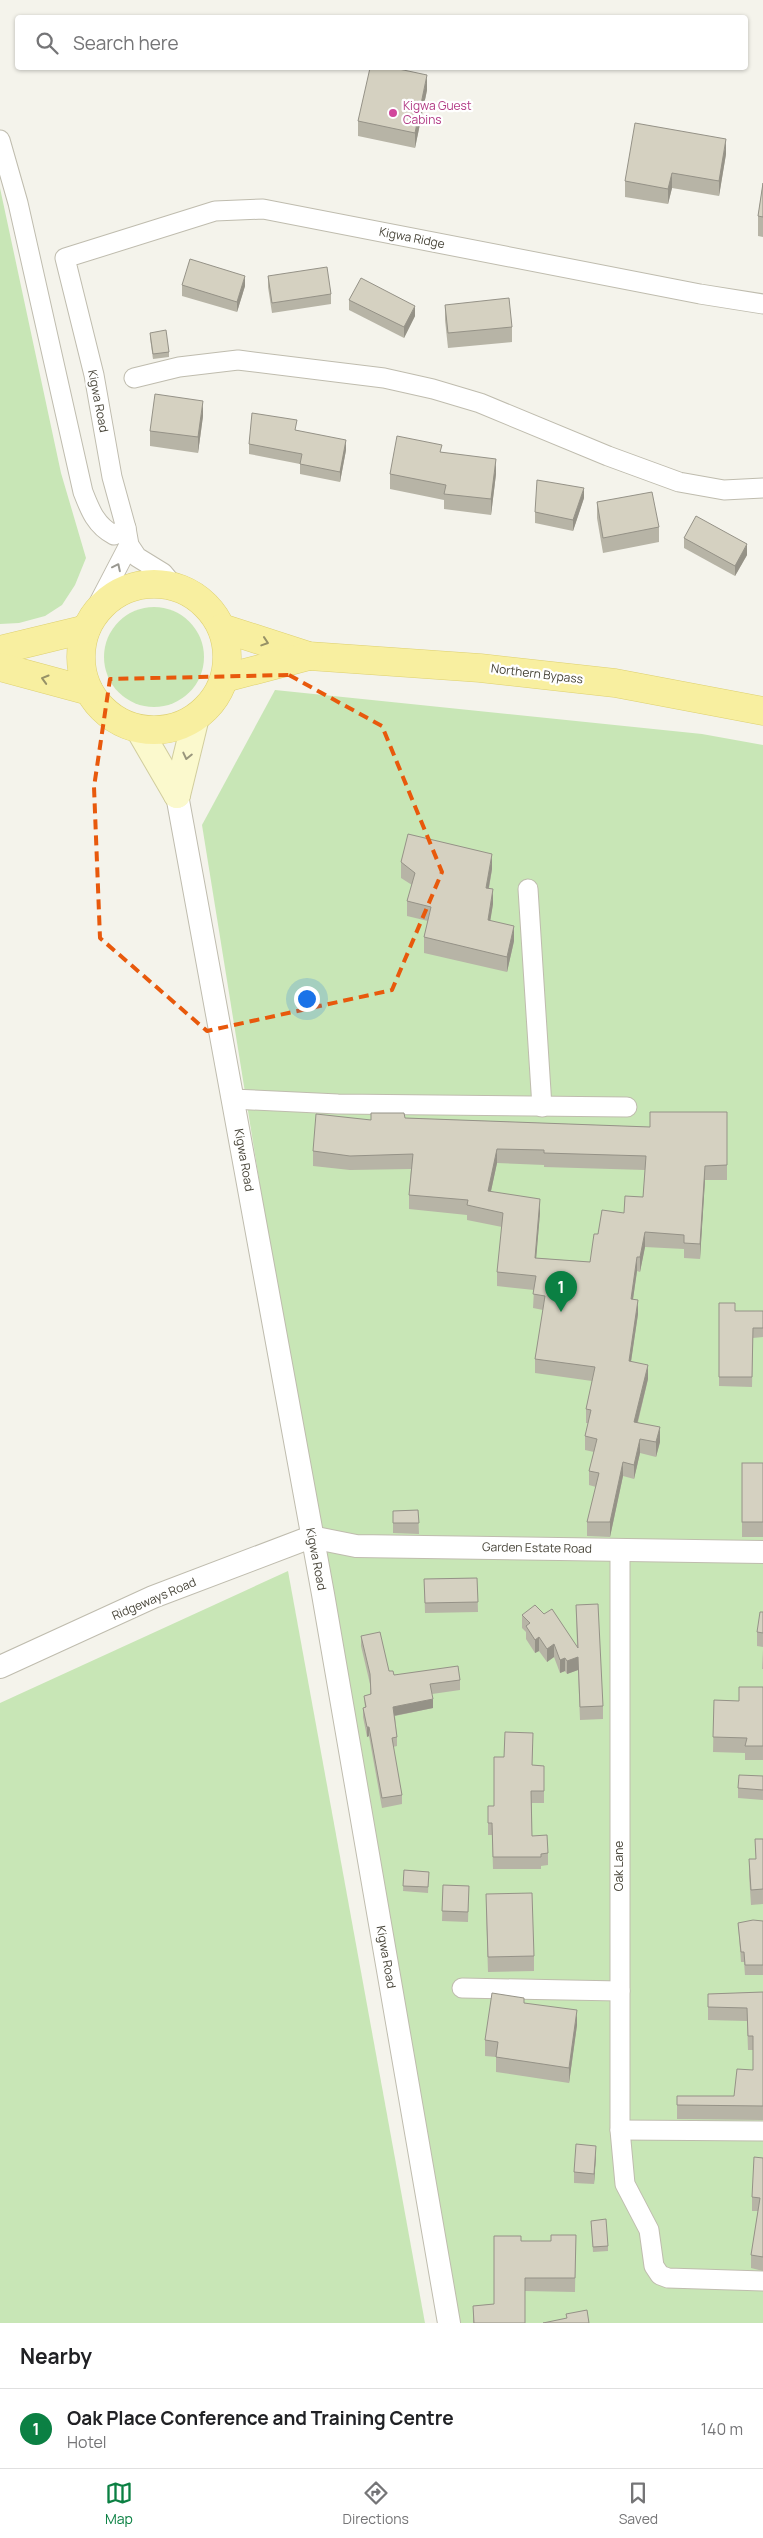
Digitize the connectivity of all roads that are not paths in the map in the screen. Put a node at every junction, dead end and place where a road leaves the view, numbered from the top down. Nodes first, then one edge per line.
1 (0, 140) edge
2 (65, 258) joint
3 (763, 304) edge
4 (134, 378) dead end
5 (763, 488) edge
6 (127, 536) junction
7 (173, 586) junction
8 (88, 624) junction
9 (222, 628) junction
10 (0, 650) edge
11 (309, 656) junction
12 (0, 667) edge
13 (224, 678) junction
14 (89, 691) junction
15 (763, 711) edge
16 (196, 717) junction
17 (138, 728) junction
18 (177, 795) junction
19 (528, 889) dead end
20 (232, 1099) junction
21 (542, 1107) junction
22 (627, 1108) dead end
23 (311, 1537) junction
24 (620, 1549) junction
25 (763, 1552) edge
26 (0, 1667) edge
27 (462, 1988) dead end
28 (620, 1991) junction
29 (620, 2130) junction
30 (763, 2131) edge
31 (763, 2281) edge
32 (449, 2323) edge

1 - 6 street
2 - 3 street, Kigwa Ridge
2 - 6 street, Kigwa Road
4 - 5 street
6 - 7 street
8 -> 6 street
7 - 8 main road
7 - 9 main road
8 - 10 main road
8 - 14 main road
9 -> 11 main road
9 - 13 main road
11 - 13 main road
11 - 15 main road, Northern Bypass
14 -> 12 main road
13 - 16 main road
14 - 17 main road
16 - 17 main road
16 -> 18 main road
17 - 18 main road
18 - 20 street, Kigwa Road
19 - 21 street
20 - 21 street
20 - 23 street, Kigwa Road
21 - 22 street
23 - 24 street, Garden Estate Road
23 - 26 street, Ridgeways Road
23 - 32 street, Kigwa Road
24 - 25 street, Garden Estate Road
24 - 28 street, Oak Lane
27 - 28 street
28 - 29 street, Oak Lane
29 - 30 street
29 - 31 street, Oak Lane

